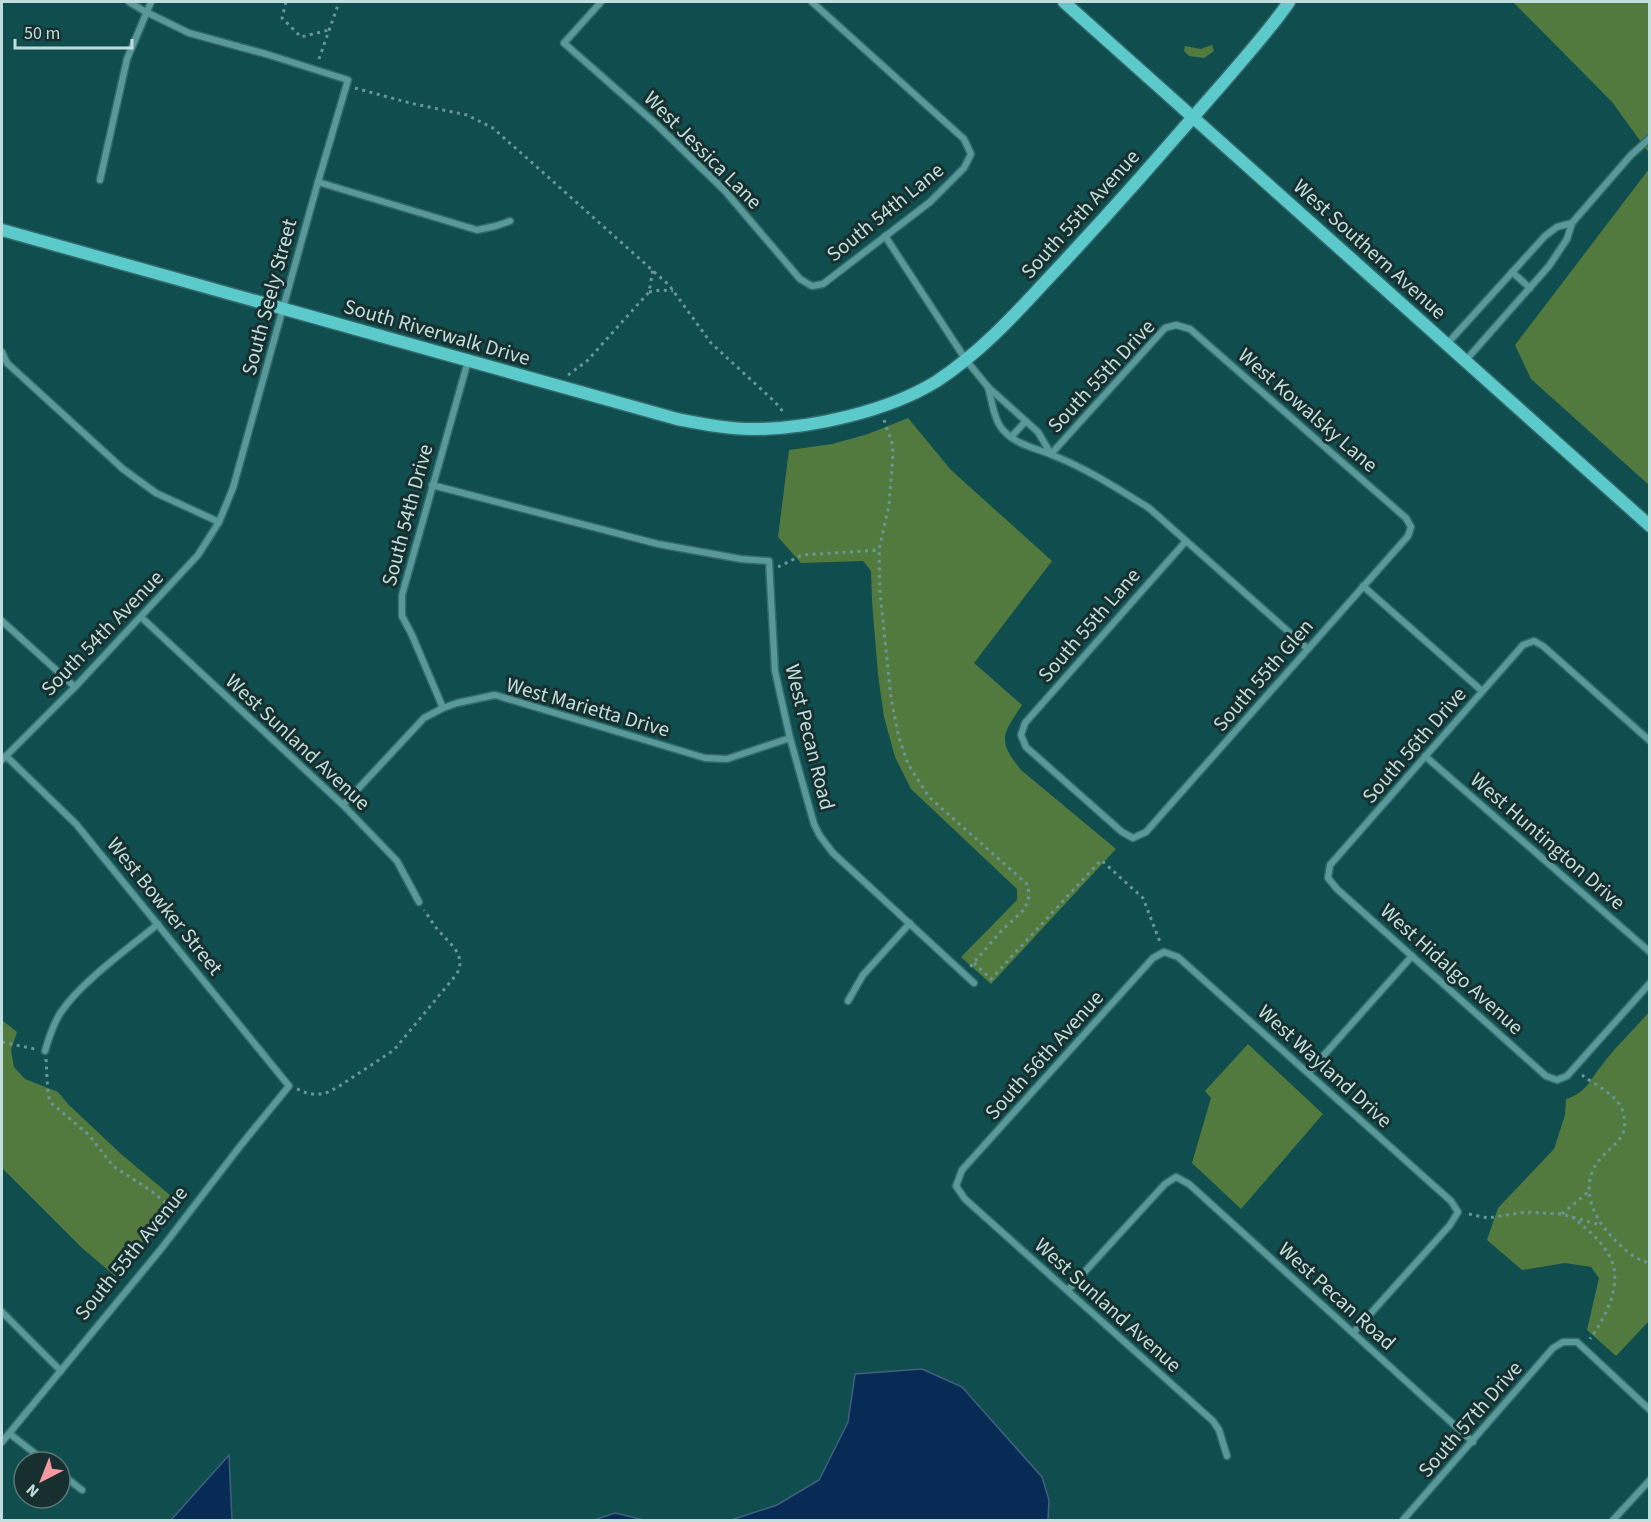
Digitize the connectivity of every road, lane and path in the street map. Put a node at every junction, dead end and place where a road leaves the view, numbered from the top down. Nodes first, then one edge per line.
1 (129, 2) edge
2 (151, 2) edge
3 (286, 2) edge
4 (338, 2) edge
5 (601, 2) edge
6 (812, 2) edge
7 (1064, 2) edge
8 (1288, 2) edge
9 (146, 12) junction
10 (329, 30) junction
11 (315, 70) junction
12 (347, 83) junction
13 (1193, 118) junction
14 (1650, 138) edge
15 (100, 180) dead end
16 (318, 182) junction
17 (510, 220) dead end
18 (1572, 223) junction
19 (2, 230) edge
20 (885, 236) junction
21 (653, 269) junction
22 (1512, 272) junction
23 (812, 286) joint
24 (1530, 288) junction
25 (673, 291) junction
26 (649, 292) junction
27 (283, 308) junction
28 (1176, 325) joint
29 (1447, 344) junction
30 (2, 352) edge
31 (966, 360) junction
32 (1466, 360) junction
33 (468, 361) junction
34 (557, 386) junction
35 (988, 387) junction
36 (879, 407) junction
37 (867, 412) joint
38 (1026, 421) junction
39 (793, 425) junction
40 (1011, 437) junction
41 (1051, 454) junction
42 (432, 485) junction
43 (219, 522) junction
44 (1650, 526) edge
45 (1411, 527) joint
46 (1186, 540) junction
47 (879, 550) junction
48 (770, 572) junction
49 (1363, 586) junction
50 (141, 617) junction
51 (2, 621) edge
52 (1308, 649) junction
53 (75, 687) junction
54 (1482, 691) junction
55 (443, 708) junction
56 (790, 738) junction
57 (1650, 741) edge
58 (1425, 756) junction
59 (4, 758) edge
60 (343, 805) junction
61 (1133, 838) joint
62 (1328, 878) joint
63 (419, 902) joint
64 (910, 923) junction
65 (158, 924) junction
66 (1164, 952) junction
67 (1650, 952) edge
68 (1412, 956) junction
69 (974, 963) junction
70 (964, 974) junction
71 (974, 983) dead end
72 (1650, 983) edge
73 (848, 1001) dead end
74 (2, 1042) edge
75 (45, 1051) junction
76 (1574, 1068) junction
77 (1308, 1074) junction
78 (289, 1086) junction
79 (956, 1185) joint
80 (1589, 1191) junction
81 (1458, 1212) junction
82 (1562, 1214) junction
83 (1572, 1217) junction
84 (185, 1218) junction
85 (1601, 1226) junction
86 (1650, 1263) edge
87 (1068, 1290) junction
88 (2, 1312) edge
89 (1353, 1333) junction
90 (1584, 1348) junction
91 (61, 1371) junction
92 (1650, 1410) edge
93 (10, 1434) junction
94 (2, 1442) edge
95 (1473, 1442) junction
96 (31, 1450) edge
97 (1227, 1456) dead end
98 (1650, 1480) edge
99 (72, 1482) edge
100 (82, 1490) dead end
101 (1403, 1521) edge
102 (1613, 1521) edge

1 - 9 street
2 - 9 street
3 - 10 path
4 - 10 path
5 - 23 street, West Jessica Lane
6 - 20 street, South 54th Lane
7 - 13 street, West Southern Avenue
8 - 13 street, South 55th Avenue
9 - 11 street
9 - 15 street
10 - 11 path
11 - 12 street
12 - 16 street, South Seely Street
12 - 21 path
13 - 29 street, West Southern Avenue
13 - 31 street, South 55th Avenue
14 - 18 street
16 - 17 street
16 - 27 street, South Seely Street
18 - 22 street
18 - 24 street
19 - 27 street, South Riverwalk Drive
20 - 23 street, South 54th Lane
20 - 31 street
21 - 25 path
21 - 26 path
22 - 24 street
22 - 29 street
24 - 32 street
25 - 26 path
25 - 39 path
26 - 34 path
27 - 33 street, South Riverwalk Drive
27 - 43 street, South Seely Street
28 - 41 street, South 55th Drive
28 - 45 street, West Kowalsky Lane
29 - 32 street, West Southern Avenue
30 - 43 street
31 - 35 street
31 - 36 street, South 55th Avenue
32 - 44 street, West Southern Avenue
33 - 34 street, South Riverwalk Drive
33 - 42 street, South 54th Drive
34 - 39 street, South Riverwalk Drive
35 - 38 street
35 - 40 street
36 - 37 street, South 55th Avenue
36 - 47 path
37 - 39 street, South Riverwalk Drive
38 - 40 street
38 - 41 street
40 - 41 street
41 - 46 street
42 - 48 street
42 - 55 street, South 54th Drive
43 - 50 street, South 54th Avenue
45 - 49 street, South 55th Glen
46 - 52 street
46 - 61 street, South 55th Lane
47 - 48 path
47 - 69 path
48 - 56 street, West Pecan Road
49 - 52 street, South 55th Glen
49 - 54 street
50 - 53 street, South 54th Avenue
50 - 60 street, West Sunland Avenue
51 - 53 street
52 - 61 street, South 55th Glen
53 - 59 street, South 54th Avenue
54 - 57 street, South 56th Drive
54 - 58 street, South 56th Drive
55 - 56 street, West Marietta Drive
55 - 60 street, West Marietta Drive
56 - 64 street, West Pecan Road
58 - 62 street, South 56th Drive
58 - 67 street, West Huntington Drive
59 - 65 street, West Bowker Street
60 - 63 street, West Sunland Avenue
62 - 68 street, West Hidalgo Avenue
63 - 78 path
64 - 70 street, West Pecan Road
64 - 73 street
65 - 75 street
65 - 78 street, West Bowker Street
66 - 69 path
66 - 77 street, West Wayland Drive
66 - 79 street, South 56th Avenue
68 - 76 street, West Hidalgo Avenue
68 - 77 street
69 - 70 path
70 - 71 street, West Pecan Road
72 - 76 street
74 - 75 path
75 - 84 path
76 - 80 path
77 - 81 street, West Wayland Drive
78 - 84 street, South 55th Avenue
79 - 87 street, West Sunland Avenue
80 - 82 path
80 - 85 path
81 - 82 path
81 - 89 street
82 - 83 path
83 - 85 path
83 - 90 path
84 - 91 street, South 55th Avenue
85 - 86 path
87 - 89 street, West Pecan Road
87 - 97 street, West Sunland Avenue
88 - 91 street
89 - 95 street, West Pecan Road
90 - 92 street
90 - 95 street, South 57th Drive
91 - 93 street, South 55th Avenue
93 - 94 street, South 55th Avenue
93 - 96 street
95 - 101 street, South 57th Drive
98 - 102 street
99 - 100 street

